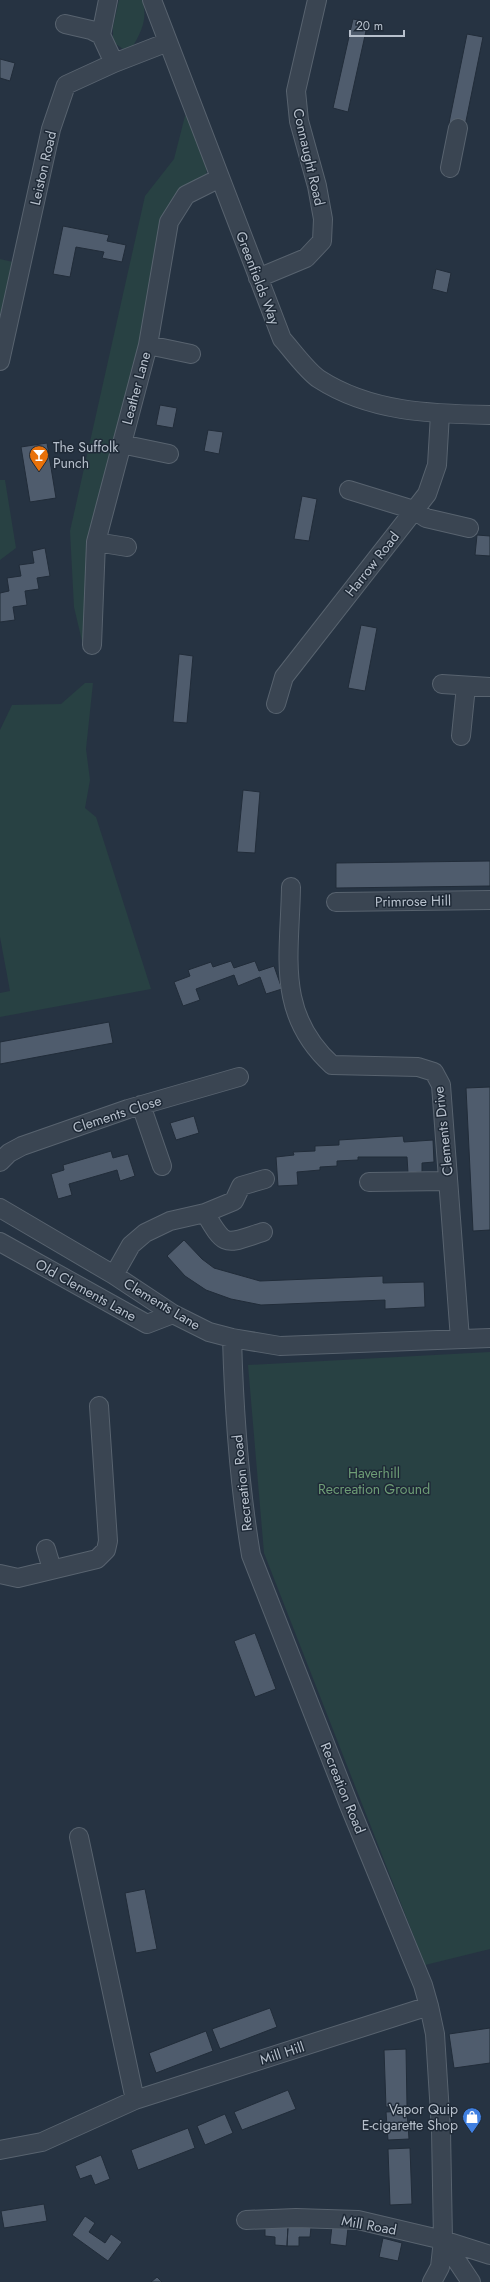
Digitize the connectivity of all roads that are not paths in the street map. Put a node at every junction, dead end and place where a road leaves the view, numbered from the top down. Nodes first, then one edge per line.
1 (108, 0) edge
2 (152, 0) edge
3 (317, 0) edge
4 (65, 24) dead end
5 (101, 35) junction
6 (168, 42) junction
7 (114, 63) junction
8 (458, 128) dead end
9 (450, 168) dead end
10 (220, 178) junction
11 (258, 278) junction
12 (148, 345) junction
13 (192, 354) dead end
14 (0, 361) edge
15 (440, 414) junction
16 (490, 415) edge
17 (121, 444) junction
18 (169, 454) dead end
19 (349, 490) dead end
20 (414, 510) junction
21 (469, 528) dead end
22 (96, 542) junction
23 (127, 547) dead end
24 (92, 645) dead end
25 (442, 684) dead end
26 (466, 686) junction
27 (490, 687) edge
28 (276, 704) dead end
29 (461, 736) dead end
30 (291, 887) dead end
31 (490, 900) edge
32 (336, 902) dead end
33 (239, 1077) dead end
34 (141, 1105) junction
35 (0, 1162) edge
36 (162, 1166) dead end
37 (265, 1179) dead end
38 (448, 1181) junction
39 (369, 1182) dead end
40 (0, 1208) edge
41 (210, 1211) junction
42 (263, 1232) dead end
43 (0, 1242) edge
44 (114, 1275) junction
45 (173, 1314) junction
46 (232, 1338) junction
47 (490, 1338) edge
48 (460, 1340) junction
49 (99, 1406) dead end
50 (46, 1549) dead end
51 (52, 1569) junction
52 (0, 1574) edge
53 (79, 1837) dead end
54 (428, 2006) junction
55 (135, 2100) junction
56 (0, 2150) edge
57 (246, 2220) dead end
58 (443, 2240) junction
59 (490, 2255) edge
60 (432, 2282) edge
61 (471, 2282) edge

1 - 5 street
2 - 6 street, Greenfields Way
3 - 11 street, Connaught Road
4 - 5 street
5 - 7 street
6 - 7 street, Leiston Road
6 - 10 street, Greenfields Way
7 - 14 street, Leiston Road
8 - 9 street
10 - 11 street, Greenfields Way
10 - 12 street, Leather Lane
11 - 15 street, Greenfields Way
12 - 13 street
12 - 17 street, Leather Lane
15 - 16 street, Greenfields Way
15 - 20 street, Harrow Road
17 - 18 street
17 - 22 street, Leather Lane
19 - 20 street
20 - 21 street
20 - 28 street, Harrow Road
22 - 23 street
22 - 24 street, Leather Lane
25 - 26 street
26 - 27 street
26 - 29 street
30 - 38 street, Clements Drive
31 - 32 street, Primrose Hill
33 - 34 street, Clements Close
34 - 35 street, Clements Close
34 - 36 street
37 - 41 street
38 - 39 street
38 - 48 street, Clements Drive
40 - 44 street, Clements Lane
41 - 42 street
41 - 44 street
43 - 45 street, Old Clements Lane
44 - 45 street, Clements Lane
45 - 46 street, Clements Lane
46 - 48 street, Clements Lane
46 - 54 street, Recreation Road
47 - 48 street, Clements Lane
49 - 51 street
50 - 51 street
51 - 52 street
53 - 55 street
54 - 55 street, Mill Hill
54 - 58 street, Recreation Road
55 - 56 street, Mill Hill
57 - 58 street, Mill Road
58 - 59 street, Mill Road
58 - 60 street, Recreation Road
58 - 61 street

